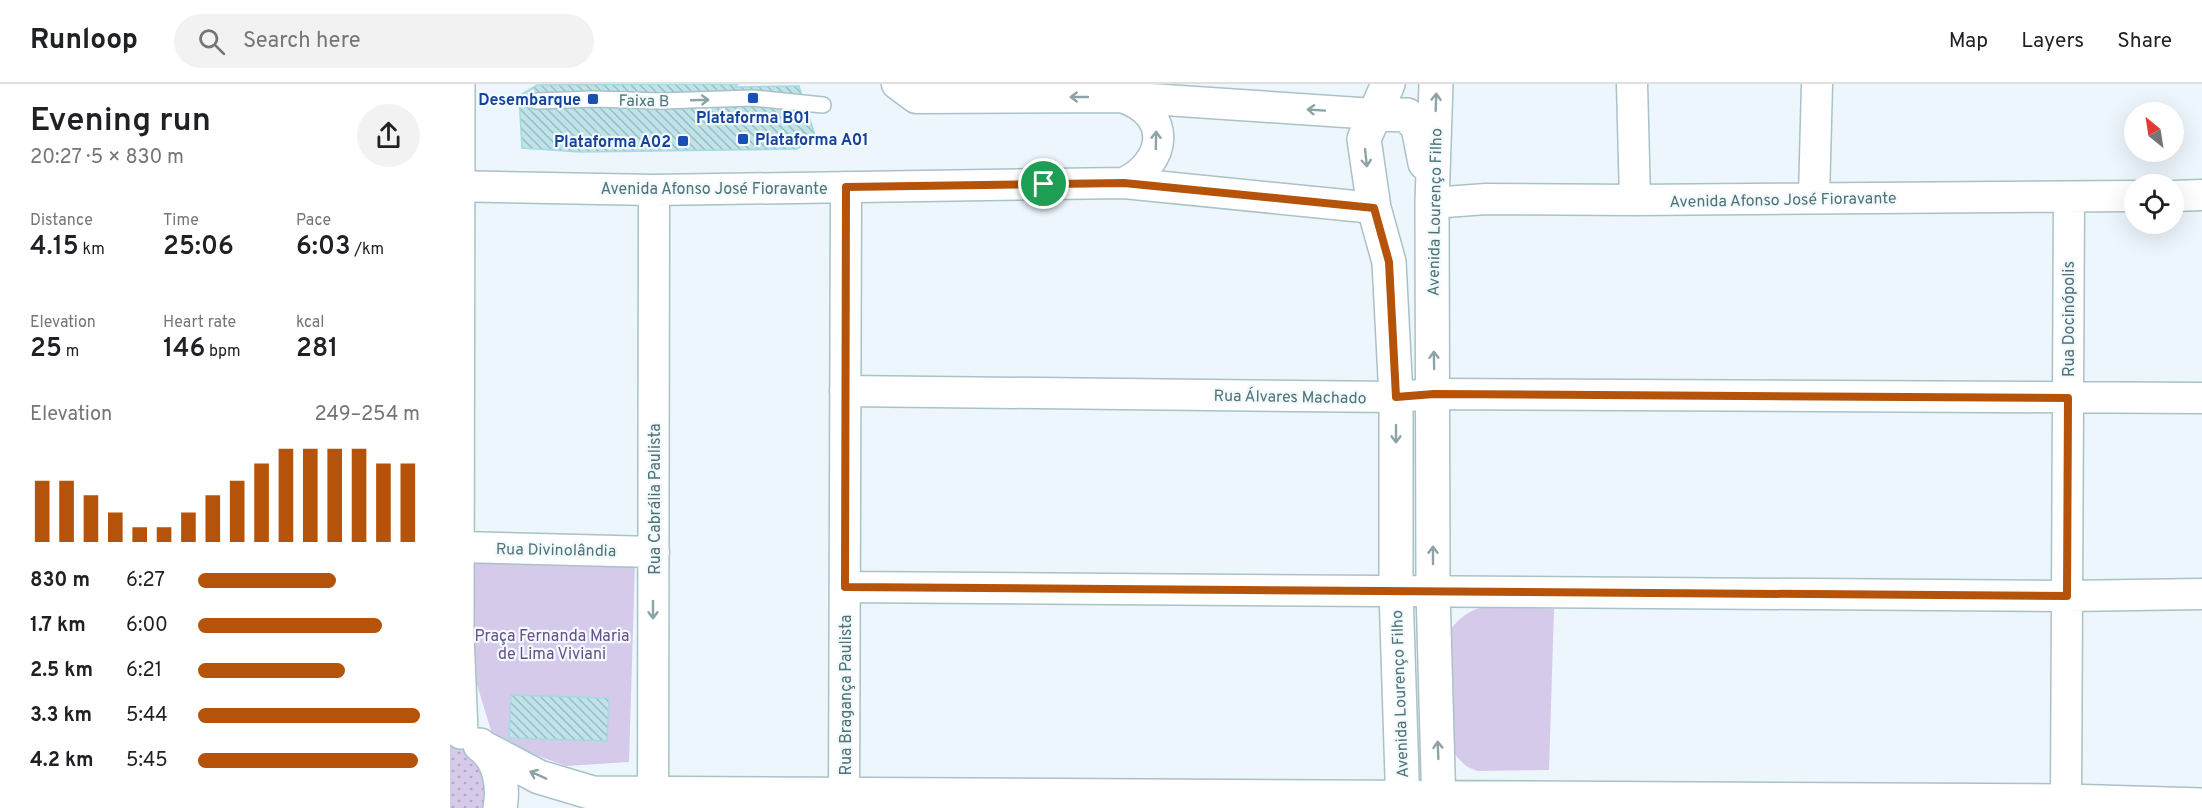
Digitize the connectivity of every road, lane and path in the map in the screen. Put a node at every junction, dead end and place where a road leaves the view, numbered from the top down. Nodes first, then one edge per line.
1 (458, 84) edge
2 (897, 84) edge
3 (1388, 84) edge
4 (1436, 84) edge
5 (1632, 84) edge
6 (1817, 84) edge
7 (1121, 97) junction
8 (536, 101) dead end
9 (823, 105) dead end
10 (1374, 114) junction
11 (1124, 183) junction
12 (454, 186) edge
13 (846, 187) junction
14 (654, 190) junction
15 (2202, 195) edge
16 (2124, 196) edge
17 (2184, 196) edge
18 (2069, 197) junction
19 (1814, 198) junction
20 (1635, 200) junction
21 (1432, 203) junction
22 (1374, 208) junction
23 (845, 391) junction
24 (1434, 394) junction
25 (1396, 397) junction
26 (2068, 398) junction
27 (2202, 398) edge
28 (458, 547) junction
29 (654, 552) junction
30 (845, 587) junction
31 (1396, 591) junction
32 (1433, 591) junction
33 (2202, 594) edge
34 (2067, 596) junction
35 (465, 736) edge
36 (593, 794) junction
37 (653, 801) edge
38 (844, 801) edge
39 (2066, 801) junction
40 (1403, 803) edge
41 (1439, 803) edge
42 (1613, 803) edge
43 (1812, 804) edge
44 (2202, 805) edge
45 (500, 808) edge
46 (551, 808) edge

1 - 12 street
7 -> 2 street
3 - 10 street, Avenida Lourenço Filho
21 -> 4 street, Avenida Lourenço Filho
5 - 20 street
6 - 19 street
10 -> 7 street
11 -> 7 street
8 -> 9 lane, Faixa B
10 - 21 street
10 -> 22 street, Avenida Lourenço Filho
11 - 13 street, Avenida Afonso José Fioravante
11 - 22 street, Avenida Afonso José Fioravante
12 - 14 street, Avenida Afonso José Fioravante
12 - 28 street
13 - 14 street, Avenida Afonso José Fioravante
13 - 23 street, Rua Bragança Paulista
14 - 29 street, Rua Cabrália Paulista
15 - 17 street
16 - 18 street, Avenida Afonso José Fioravante
18 - 19 street, Avenida Afonso José Fioravante
18 - 26 street, Rua Docinópolis
19 - 20 street, Avenida Afonso José Fioravante
20 - 21 street, Avenida Afonso José Fioravante
24 -> 21 street, Avenida Lourenço Filho
22 - 25 street, Avenida Lourenço Filho
23 - 25 street, Rua Álvares Machado
23 - 30 street, Rua Bragança Paulista
24 - 25 street, Rua Álvares Machado
24 - 26 street, Rua Álvares Machado
32 -> 24 street, Avenida Lourenço Filho
25 -> 31 street, Avenida Lourenço Filho
26 - 27 street, Rua Álvares Machado
26 - 34 street, Rua Docinópolis
28 - 29 street, Rua Divinolândia
28 - 35 street
29 -> 37 street, Rua Cabrália Paulista
30 - 31 street
30 - 38 street, Rua Bragança Paulista
31 - 32 street
31 - 40 street, Avenida Lourenço Filho
32 - 34 street
41 -> 32 street, Avenida Lourenço Filho
33 - 34 street
34 - 39 street, Rua Docinópolis
36 -> 35 street
35 - 45 street
36 - 37 street
36 - 46 street
37 - 38 street
38 - 40 street
39 - 43 street
39 - 44 street
40 - 41 street
41 - 42 street
42 - 43 street

